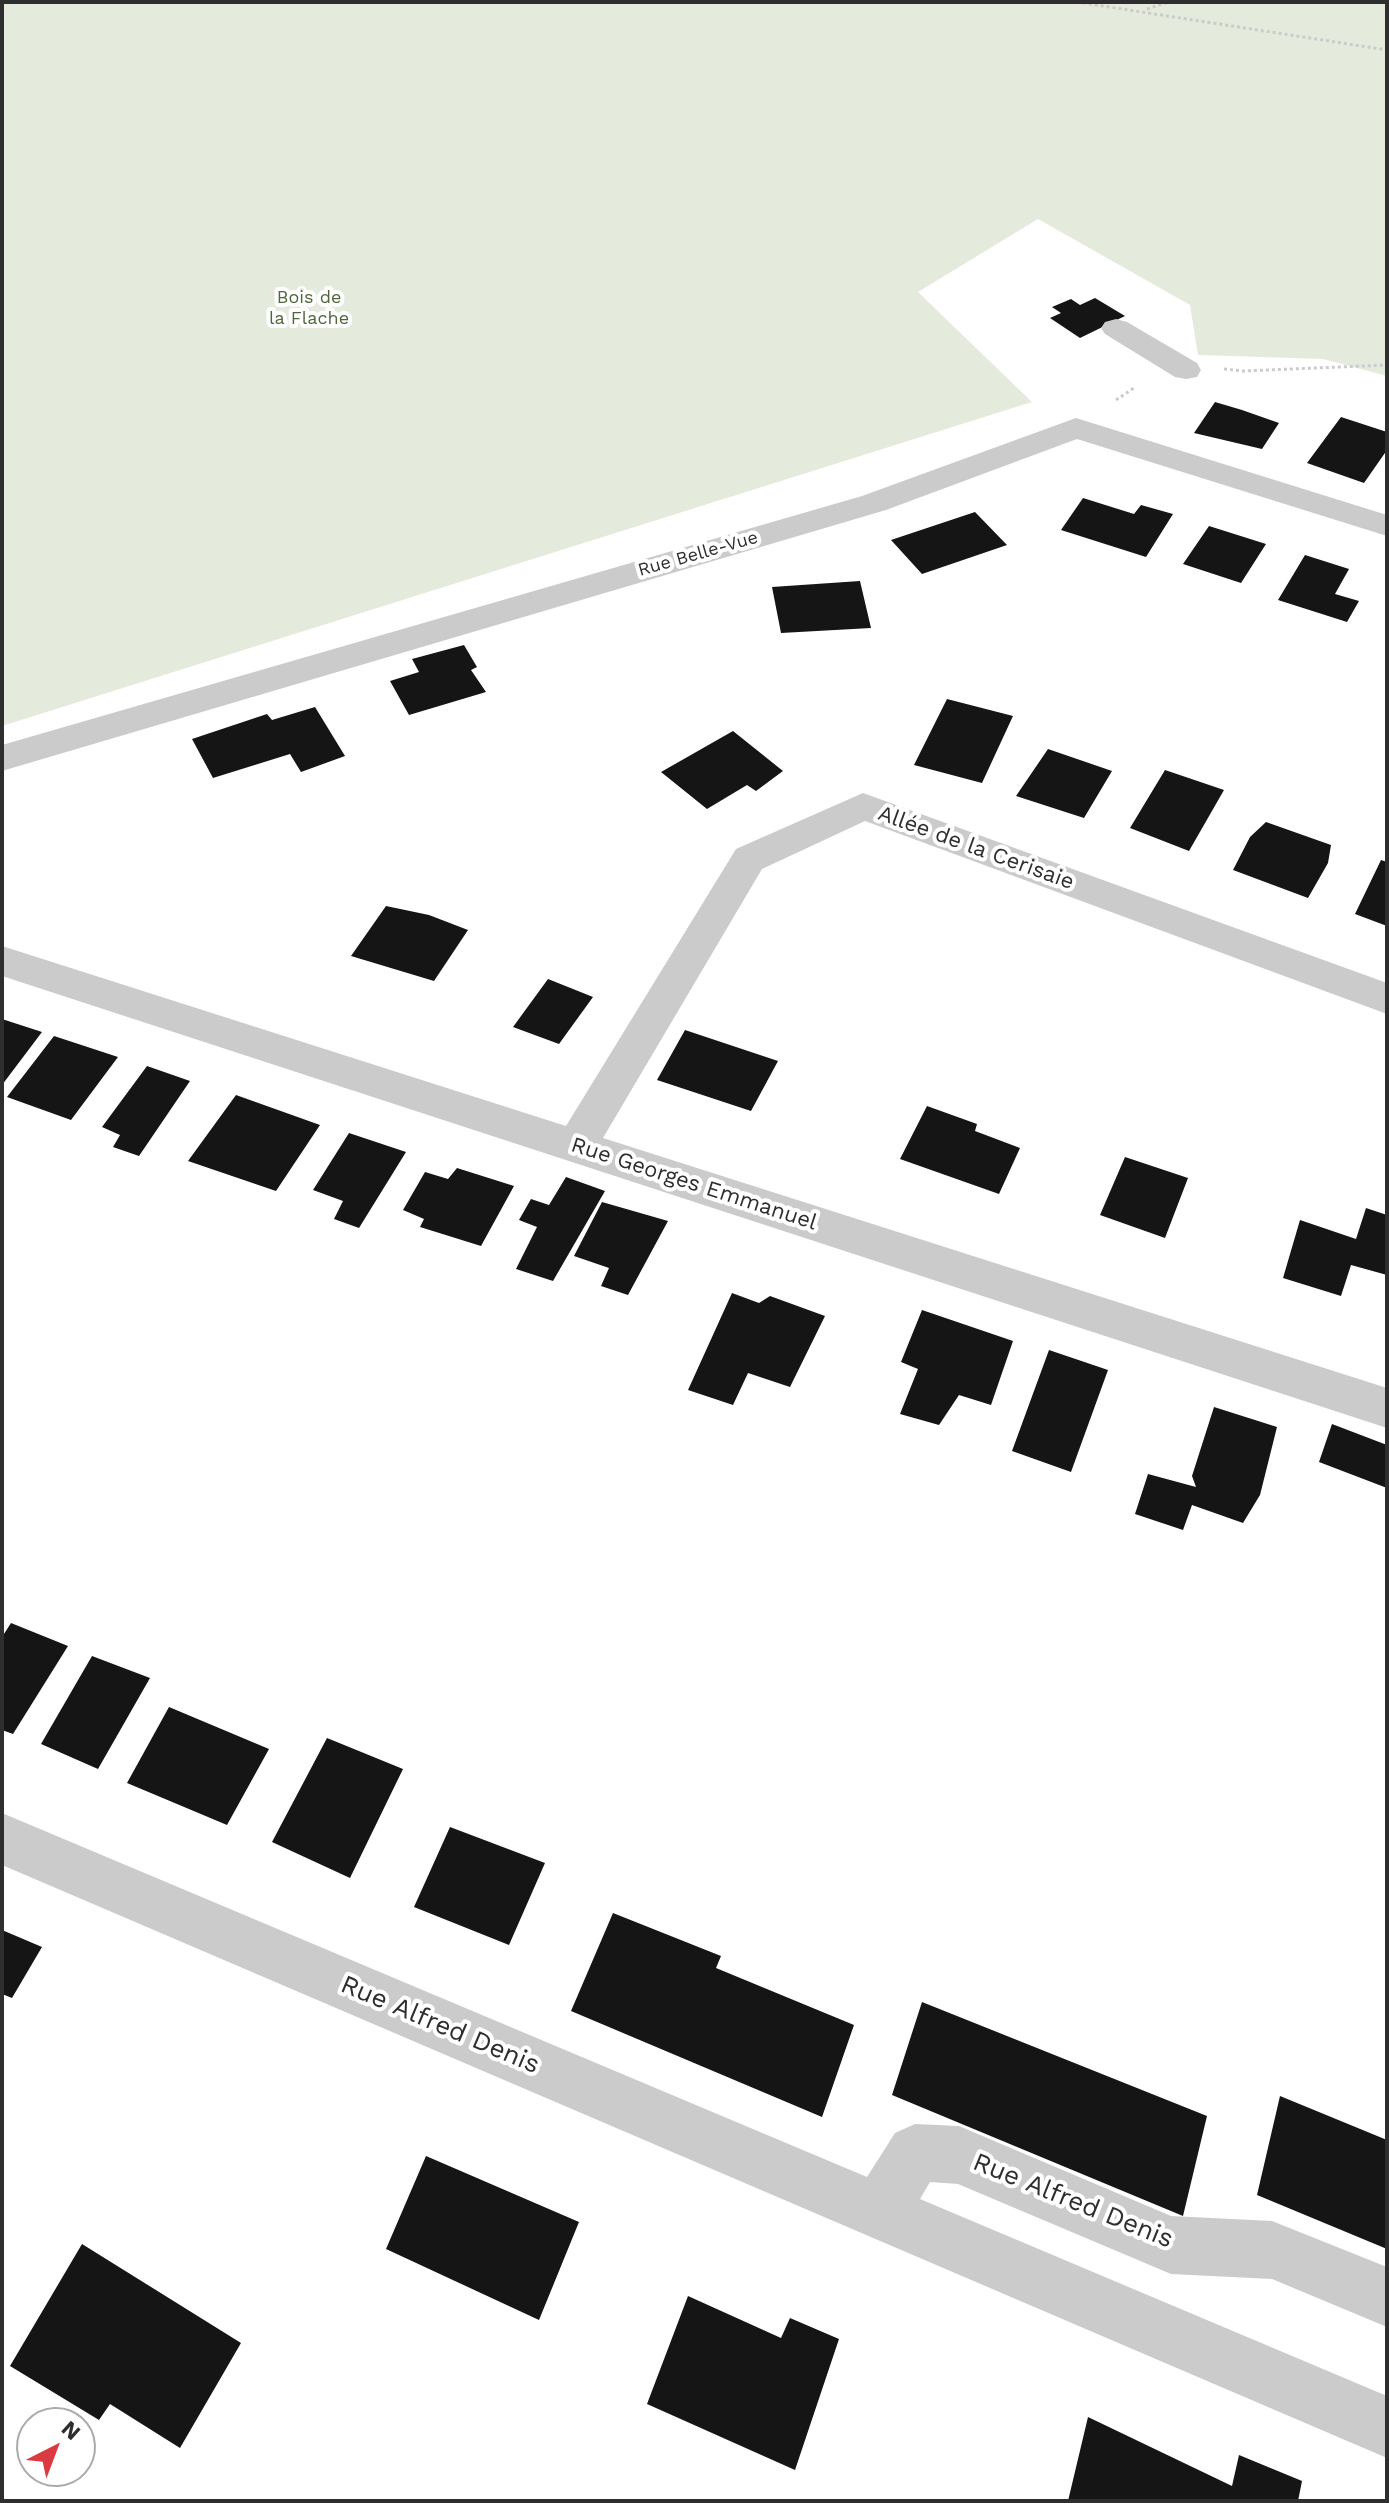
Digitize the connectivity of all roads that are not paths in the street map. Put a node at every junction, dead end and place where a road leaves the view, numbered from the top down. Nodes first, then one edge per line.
1 (1116, 328) dead end
2 (1186, 370) dead end
3 (1387, 526) edge
4 (2, 758) edge
5 (2, 961) edge
6 (1387, 999) edge
7 (576, 1146) junction
8 (1387, 1408) edge
9 (2, 1839) edge
10 (879, 2212) junction
11 (1387, 2297) edge
12 (1387, 2427) edge

1 - 2 street
3 - 4 street, Rue Belle-Vue
5 - 7 street, Rue Georges Emmanuel
6 - 7 street, Allée de la Cerisaie
7 - 8 street, Rue Georges Emmanuel
9 - 10 street, Rue Alfred Denis
10 - 11 street, Rue Alfred Denis
10 - 12 street, Rue Alfred Denis

